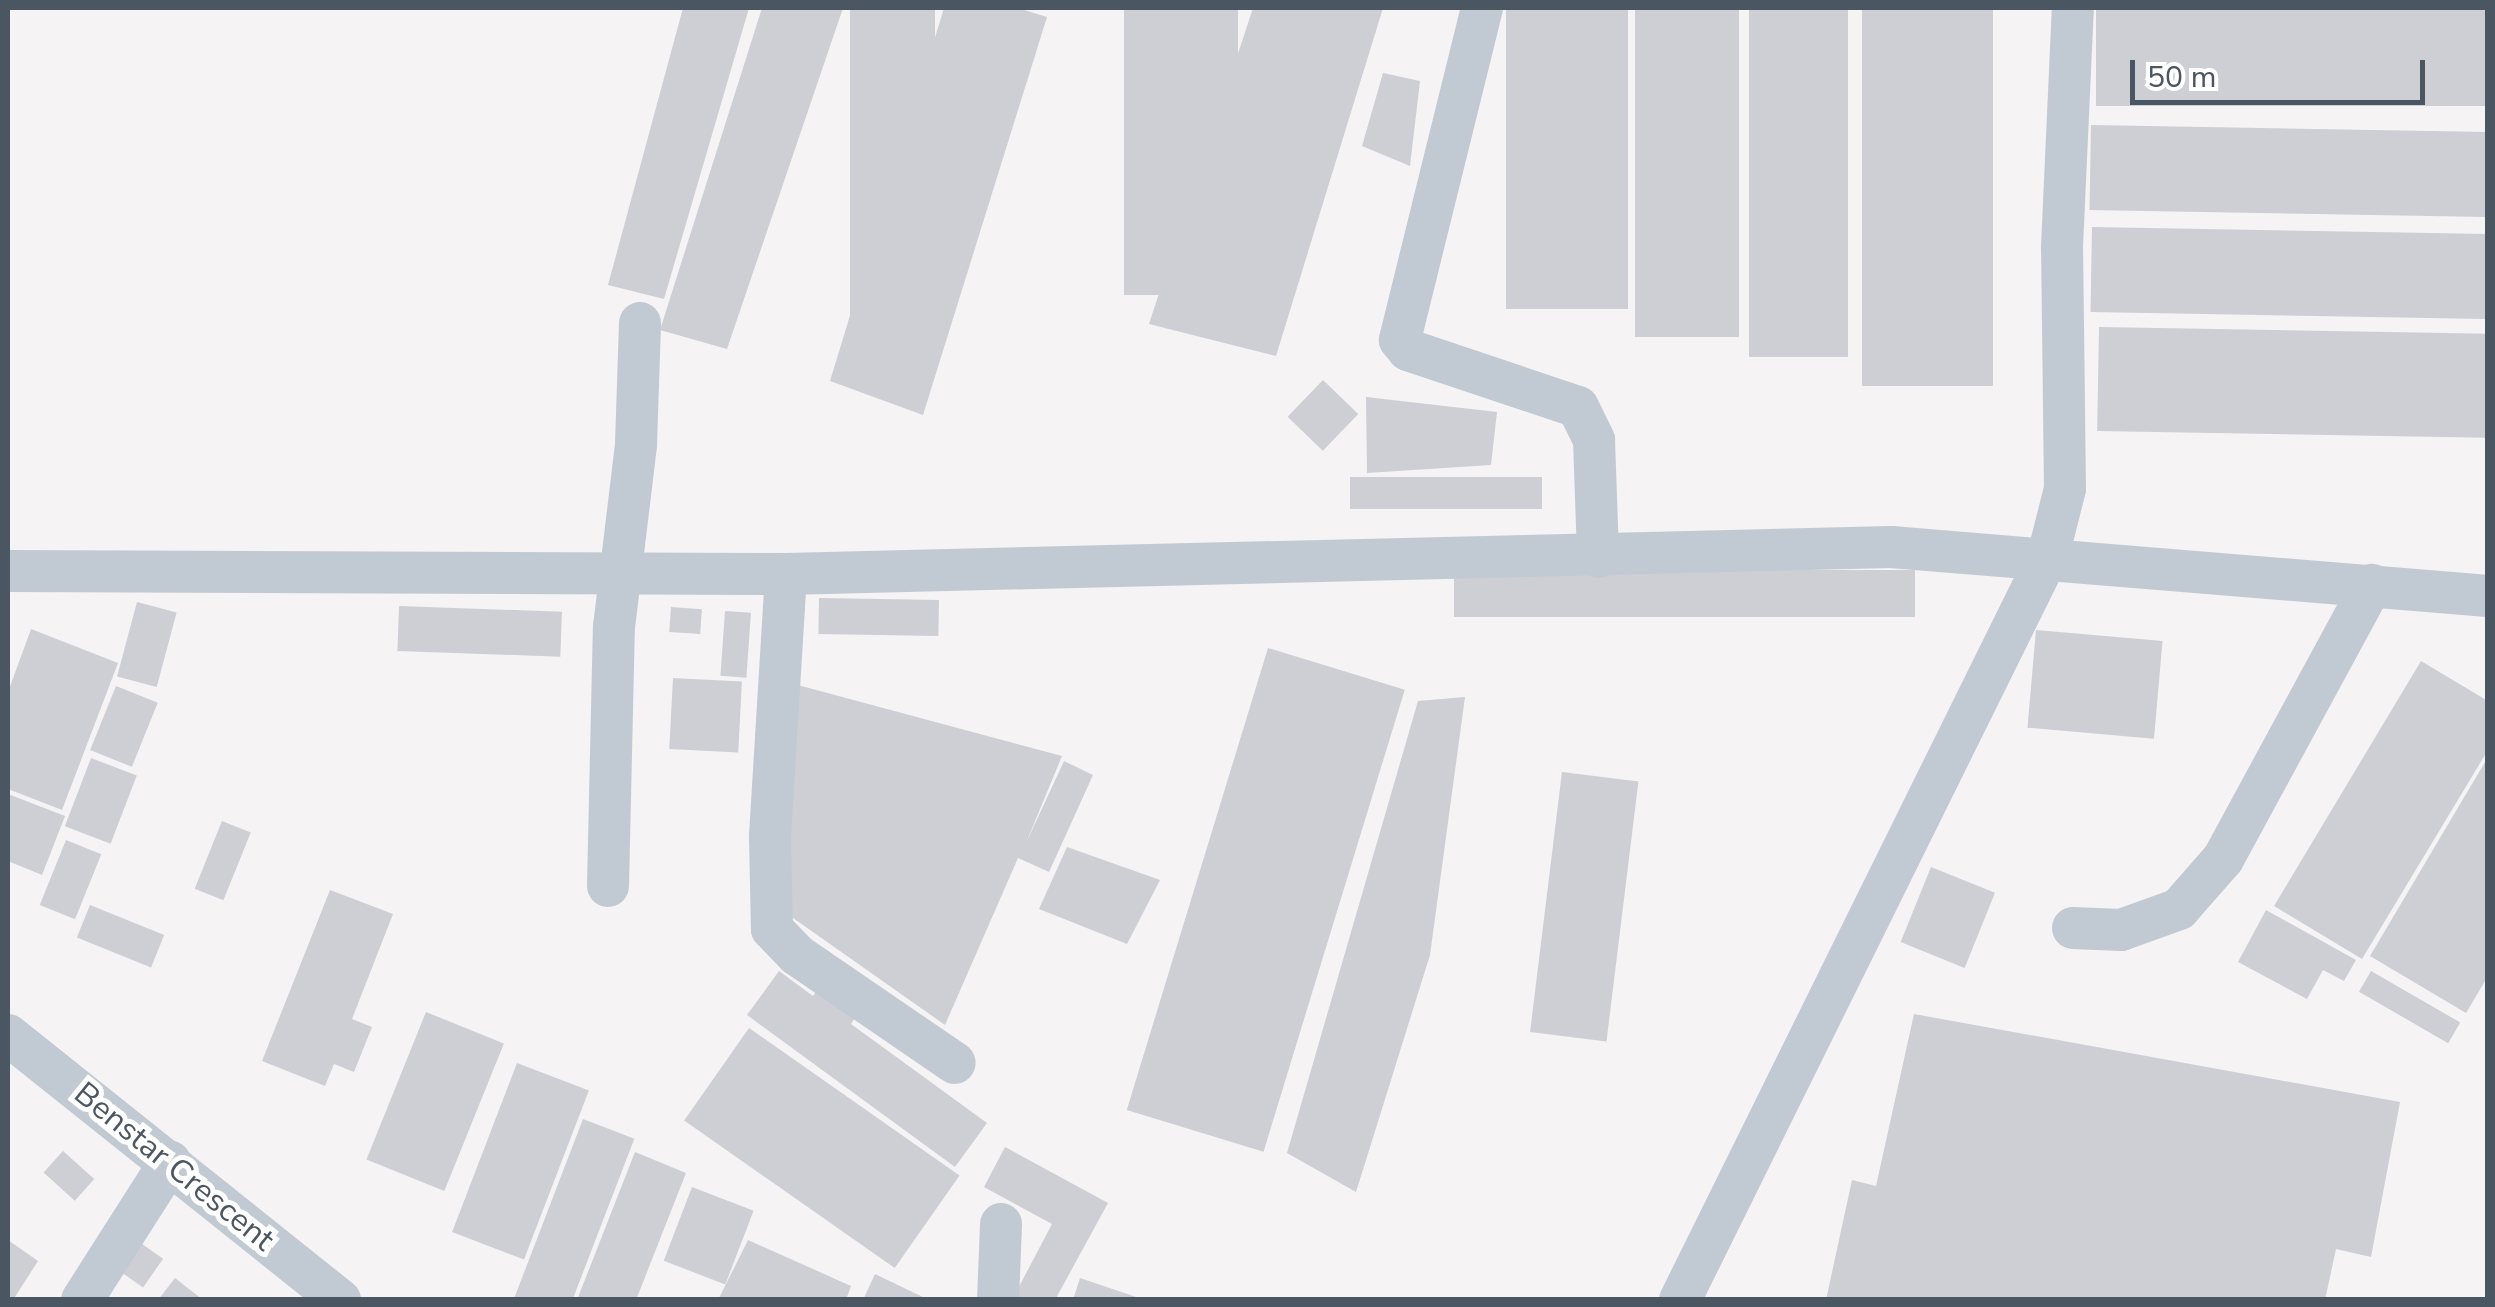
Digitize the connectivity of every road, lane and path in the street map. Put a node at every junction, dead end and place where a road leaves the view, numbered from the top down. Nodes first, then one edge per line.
1 (1482, 8) edge
2 (2073, 8) edge
3 (640, 324) dead end
4 (2048, 556) junction
5 (1598, 557) junction
6 (8, 571) edge
7 (619, 571) junction
8 (786, 574) junction
9 (2372, 585) junction
10 (2488, 596) edge
11 (608, 886) dead end
12 (2073, 928) dead end
13 (8, 1035) edge
14 (955, 1063) dead end
15 (170, 1162) junction
16 (1001, 1224) dead end
17 (82, 1300) edge
18 (340, 1300) edge
19 (998, 1300) edge
20 (1680, 1300) edge

1 - 5 street
2 - 4 street
3 - 7 street
4 - 5 street
4 - 9 street
4 - 20 street
5 - 8 street
6 - 7 street
7 - 8 street
7 - 11 street
8 - 14 street
9 - 10 street
9 - 12 street
13 - 15 street, Benstar Crescent
15 - 17 street
15 - 18 street, Benstar Crescent
16 - 19 street

